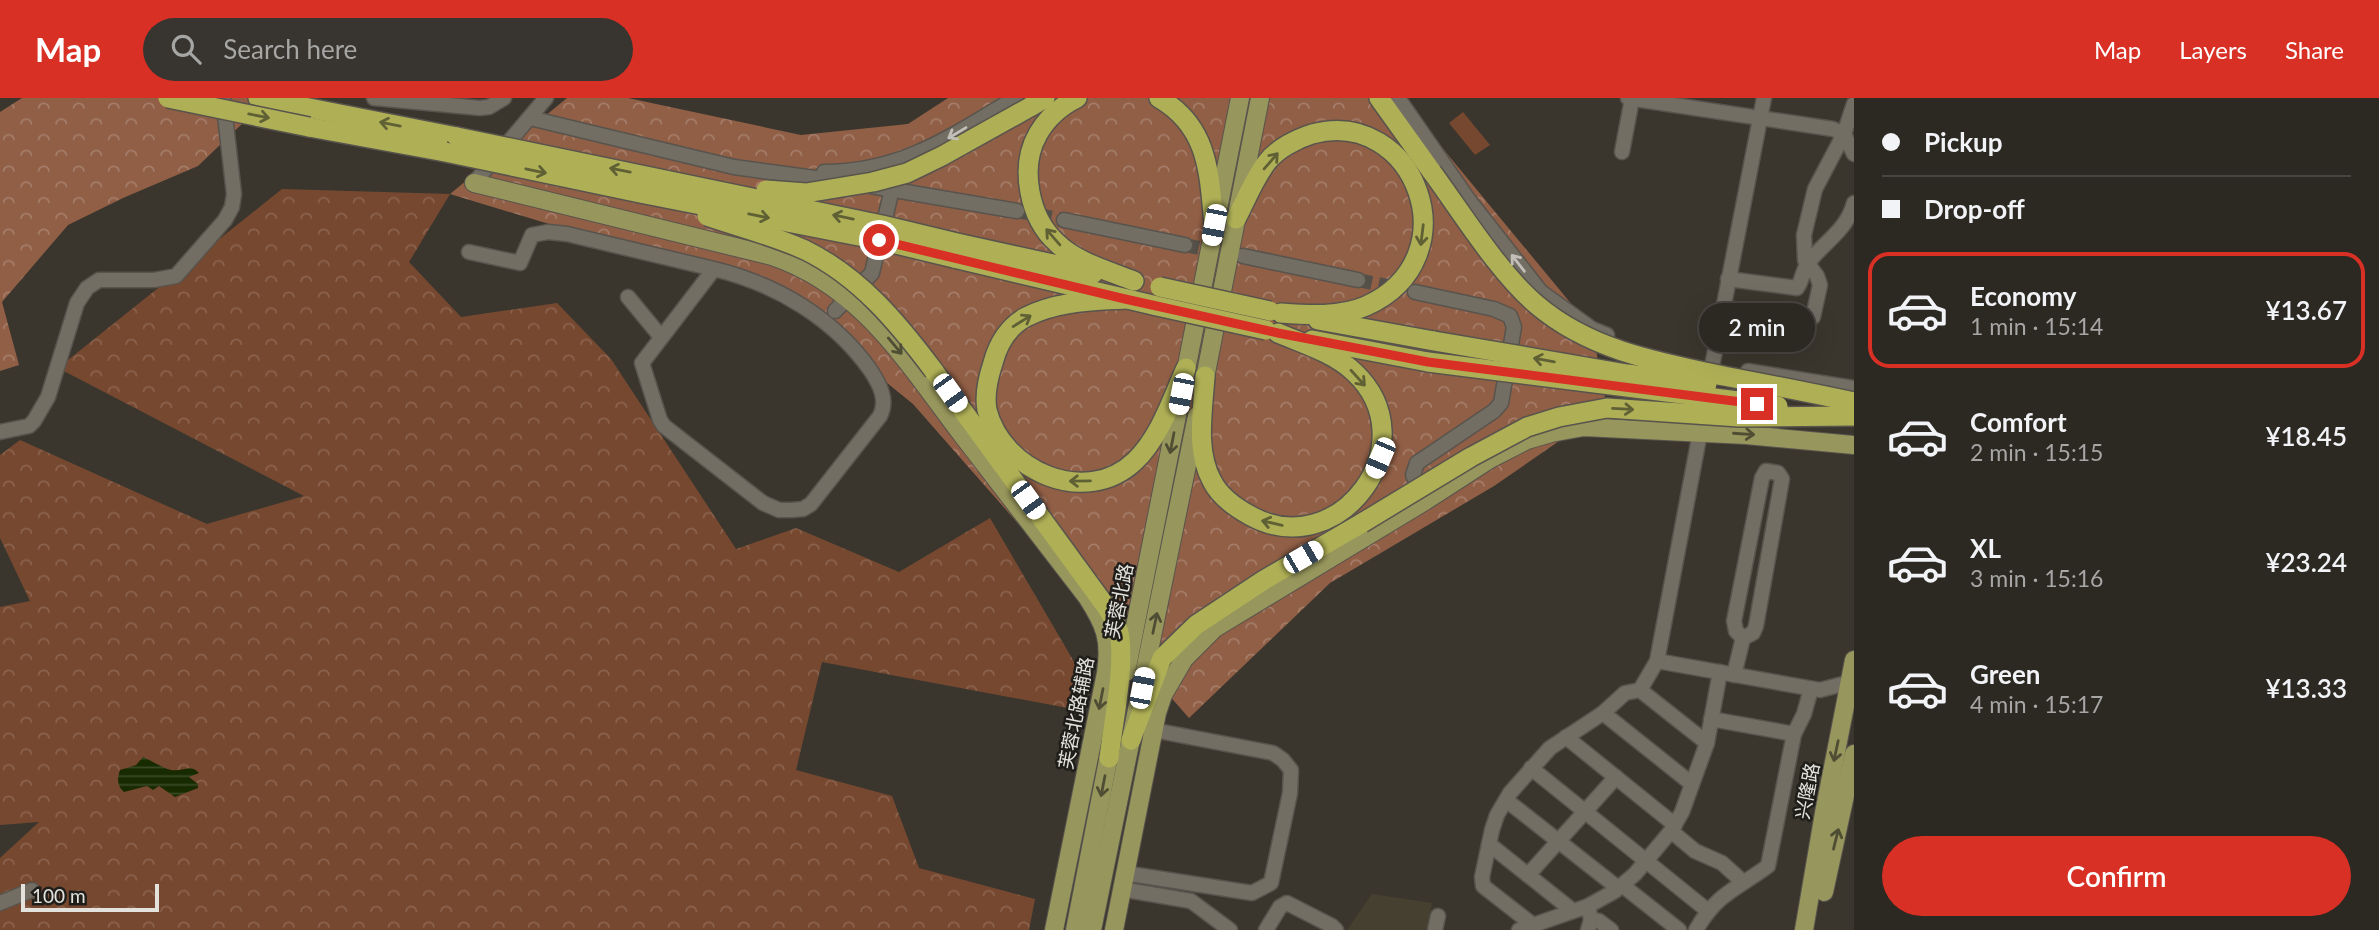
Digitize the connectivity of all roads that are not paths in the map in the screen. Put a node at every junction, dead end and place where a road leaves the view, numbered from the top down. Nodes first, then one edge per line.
1 (168, 98) edge
2 (223, 98) edge
3 (258, 98) edge
4 (374, 98) edge
5 (505, 98) edge
6 (546, 98) edge
7 (1077, 98) edge
8 (1158, 98) edge
9 (1240, 98) edge
10 (1260, 98) edge
11 (1379, 98) edge
12 (1398, 98) edge
13 (1630, 98) edge
14 (1764, 98) edge
15 (1030, 101) edge
16 (1854, 104) edge
17 (308, 117) junction
18 (530, 118) junction
19 (1761, 118) junction
20 (1844, 134) junction
21 (451, 145) junction
22 (1622, 152) dead end
23 (1854, 154) edge
24 (734, 167) junction
25 (671, 181) junction
26 (474, 183) joint
27 (892, 189) junction
28 (640, 193) junction
29 (1854, 203) edge
30 (1017, 211) tunnel mouth
31 (1236, 219) junction
32 (1064, 220) tunnel mouth
33 (1214, 225) junction
34 (1185, 245) tunnel mouth
35 (955, 250) junction
36 (469, 252) dead end
37 (1243, 256) tunnel mouth
38 (1807, 265) junction
39 (714, 269) junction
40 (1728, 279) junction
41 (1358, 280) tunnel mouth
42 (1129, 290) junction
43 (1415, 292) tunnel mouth
44 (1541, 292) junction
45 (628, 297) dead end
46 (848, 297) junction
47 (835, 311) junction
48 (817, 315) junction
49 (1510, 316) junction
50 (1813, 317) dead end
51 (1274, 322) junction
52 (834, 330) junction
53 (661, 337) junction
54 (1703, 368) junction
55 (1196, 372) junction
56 (1854, 390) edge
57 (1854, 402) edge
58 (1854, 415) edge
59 (1739, 417) junction
60 (1854, 425) edge
61 (0, 432) edge
62 (1700, 432) junction
63 (1854, 445) edge
64 (1425, 500) junction
65 (1742, 638) junction
66 (1854, 660) edge
67 (1657, 661) junction
68 (1727, 673) junction
69 (1850, 684) edge
70 (1811, 689) junction
71 (1640, 690) junction
72 (1604, 713) junction
73 (1711, 719) junction
74 (1153, 730) junction
75 (1794, 734) junction
76 (1566, 737) junction
77 (1131, 740) junction
78 (1706, 743) junction
79 (1854, 754) edge
80 (1109, 758) junction
81 (1531, 768) junction
82 (1616, 777) junction
83 (1692, 784) junction
84 (1506, 800) junction
85 (1584, 811) junction
86 (1673, 828) junction
87 (1559, 842) junction
88 (1489, 844) junction
89 (1646, 862) junction
90 (1528, 875) junction
91 (1123, 881) junction
92 (1743, 882) junction
93 (1620, 887) junction
94 (32, 890) dead end
95 (0, 902) edge
96 (1573, 911) junction
97 (1708, 911) junction
98 (1589, 919) edge
99 (1526, 927) edge
100 (1054, 930) edge
101 (1075, 930) edge
102 (1092, 930) edge
103 (1114, 930) edge
104 (1230, 930) edge
105 (1266, 930) edge
106 (1336, 930) edge
107 (1611, 930) edge
108 (1679, 930) edge
109 (1696, 930) edge
110 (1804, 930) edge
111 (1816, 930) edge

1 -> 17 highway, bridge
2 - 61 street
3 - 17 highway
4 - 5 street
6 - 18 street
42 -> 7 highway
8 - 33 highway
9 - 33 main road, 芙蓉北路
10 - 31 main road, 芙蓉北路
11 - 54 highway, bridge
44 -> 12 street
13 - 19 street
13 - 22 street
14 - 19 street
15 -> 24 street
15 - 25 highway, bridge
16 - 20 street
17 - 21 highway
18 - 24 street
18 - 26 street
19 - 20 street
19 - 40 street
20 - 23 street
20 - 38 street
25 -> 21 highway, bridge
21 -> 28 highway, bridge
24 - 27 street
35 -> 25 highway, bridge
26 - 46 main road, 芙蓉北路辅路
27 - 30 street
27 - 46 street
28 -> 35 highway, bridge
28 - 80 highway, bridge
29 - 38 street
31 -> 51 highway
31 - 55 main road, 芙蓉北路
32 - 34 street
33 - 55 main road, 芙蓉北路
35 - 42 highway
36 - 39 street
37 - 41 street
38 - 40 street
38 - 50 street
39 - 48 street
39 - 53 street
40 - 54 street
42 - 51 highway, bridge
55 -> 42 highway
43 - 49 street
44 - 49 street
44 - 54 street
45 - 53 street
46 - 47 street
46 -> 100 main road, 芙蓉北路辅路
47 - 48 street
47 - 52 street
48 - 52 street
49 - 64 street
51 -> 55 highway
57 -> 51 highway, bridge
51 - 58 highway, bridge
52 - 53 street
54 - 56 highway, bridge
54 - 57 highway, bridge
54 - 62 street
77 -> 55 main road, 芙蓉北路
55 -> 80 main road, 芙蓉北路
58 - 59 highway, bridge
59 - 60 highway, bridge
77 -> 59 highway, bridge
62 -> 63 main road
62 - 64 main road
62 - 67 street
64 - 74 main road
65 - 65 street
65 - 68 street
66 - 69 main road, 兴隆路
67 - 68 street
67 - 71 street
68 - 70 street
68 - 73 street
69 - 70 street
69 -> 110 main road, 兴隆路
70 - 75 street
71 - 72 street
71 - 78 street
72 - 76 street
72 - 83 street
73 - 75 street
73 - 78 street
74 - 91 main road
74 - 91 street
75 - 92 street
76 - 81 street
76 - 82 street
77 - 102 main road, 芙蓉北路
78 - 83 street
111 -> 79 main road, 兴隆路
80 -> 101 main road, 芙蓉北路
81 - 84 street
81 - 85 street
82 - 85 street
82 - 86 street
83 - 86 street
84 - 87 street
84 - 88 street
85 - 87 street
85 - 89 street
86 - 89 street
86 - 92 street
87 - 90 street
87 - 93 street
88 - 90 street
88 - 99 street
89 - 93 street
89 - 97 street
90 - 96 street
91 - 103 main road
91 - 104 street
92 - 97 street
93 - 98 street
93 - 108 street
94 - 95 street
96 - 98 street
96 - 99 street
97 - 109 street
98 - 107 street
105 - 106 street

